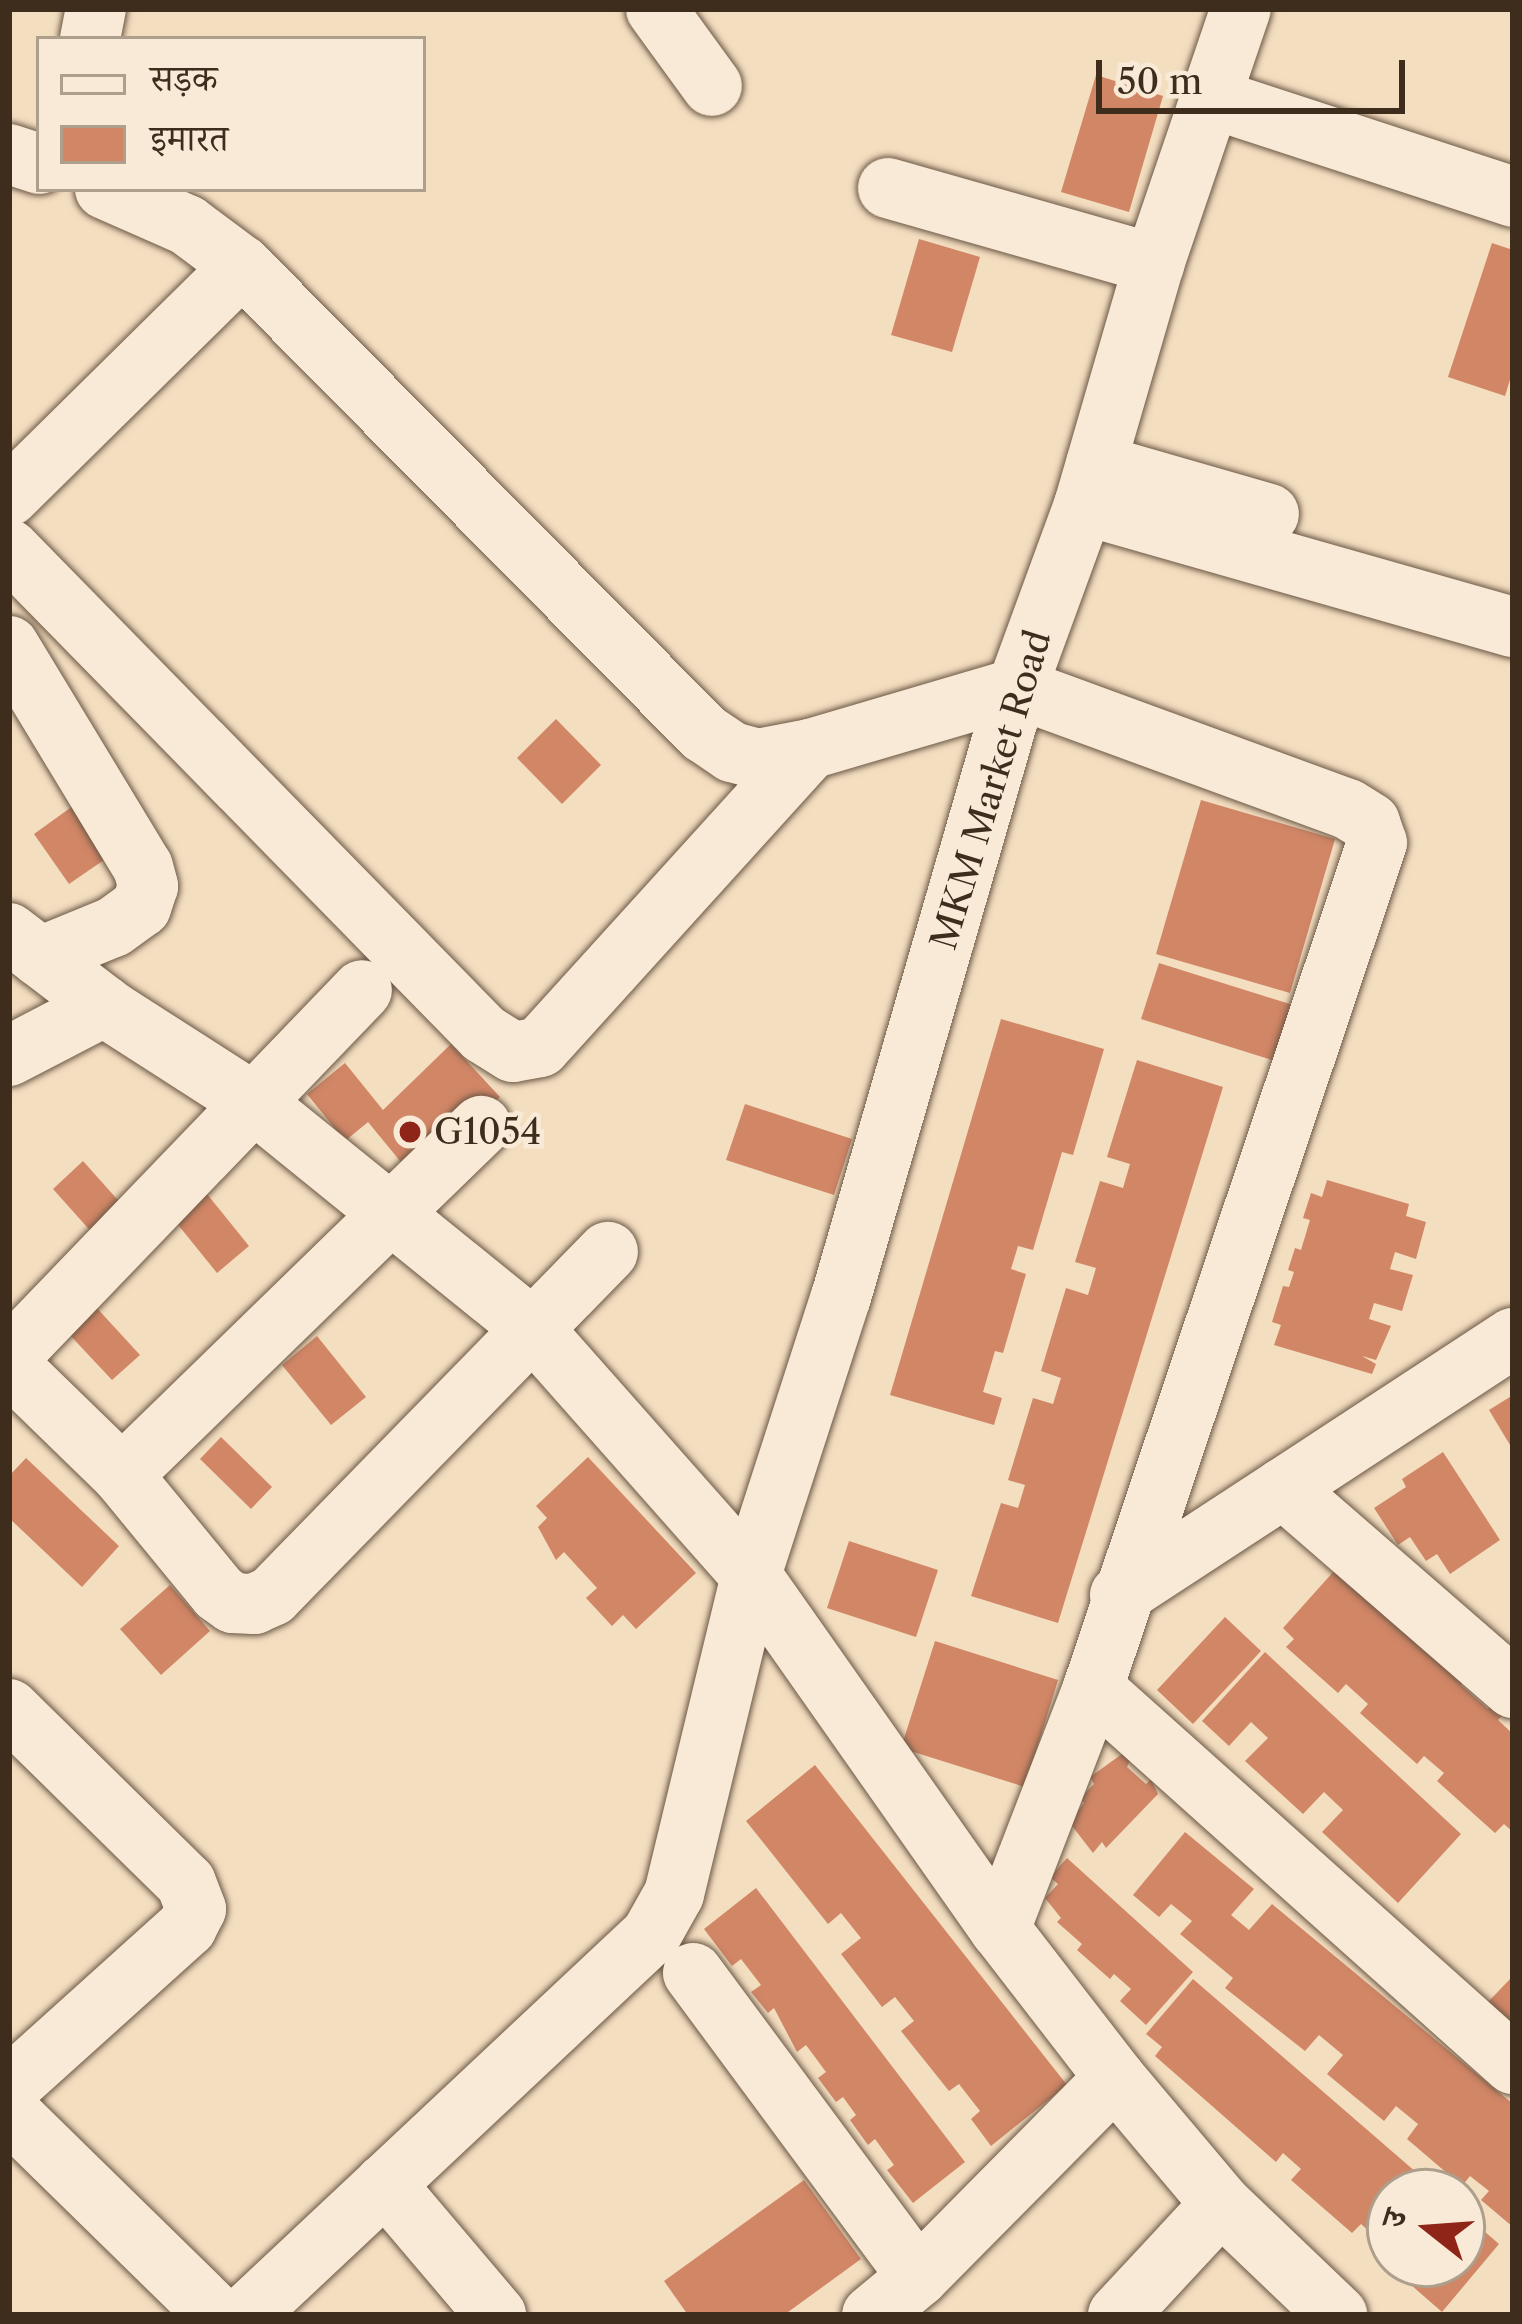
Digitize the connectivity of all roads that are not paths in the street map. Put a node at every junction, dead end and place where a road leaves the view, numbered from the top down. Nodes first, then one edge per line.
1 (656, 9) edge
2 (1241, 9) edge
3 (712, 86) dead end
4 (1214, 99) junction
5 (888, 188) dead end
6 (112, 192) edge
7 (1513, 197) edge
8 (1154, 264) junction
9 (242, 266) junction
10 (1090, 484) junction
11 (9, 496) edge
12 (9, 549) edge
13 (1513, 586) edge
14 (1513, 627) edge
15 (9, 646) edge
16 (1017, 688) junction
17 (810, 749) junction
18 (25, 945) edge
19 (362, 990) dead end
20 (105, 1006) junction
21 (9, 1056) edge
22 (253, 1102) junction
23 (481, 1126) dead end
24 (392, 1212) junction
25 (608, 1252) dead end
26 (533, 1329) junction
27 (1513, 1338) edge
28 (9, 1361) edge
29 (122, 1475) junction
30 (1282, 1488) junction
31 (751, 1575) junction
32 (1120, 1595) junction
33 (1093, 1688) junction
34 (1513, 1688) edge
35 (9, 1709) edge
36 (1000, 1929) junction
37 (693, 1973) dead end
38 (1513, 2064) edge
39 (1114, 2078) junction
40 (9, 2087) edge
41 (9, 2112) edge
42 (385, 2184) junction
43 (1221, 2204) junction
44 (918, 2277) junction
45 (216, 2315) edge
46 (245, 2315) edge
47 (496, 2315) edge
48 (872, 2315) edge
49 (1118, 2315) edge
50 (1337, 2315) edge

1 - 3 street
2 - 4 street, MKM Market Road
4 - 7 street
4 - 8 street, MKM Market Road
5 - 8 street
6 - 9 street
8 - 10 street, MKM Market Road
9 - 11 street
9 - 17 street
10 - 13 street
10 - 14 street
10 - 16 street, MKM Market Road
12 - 17 street
15 - 18 street
16 - 17 street
16 - 31 street, MKM Market Road
16 - 32 street
18 - 20 street
19 - 22 street
20 - 21 street
20 - 22 street
22 - 24 street
22 - 28 street
23 - 24 street
24 - 26 street
24 - 29 street
25 - 26 street
26 - 29 street
26 - 31 street
27 - 30 street
28 - 29 street
30 - 32 street
30 - 34 street
31 - 36 street
31 - 42 street, MKM Market Road
32 - 33 street
33 - 36 street
33 - 38 street
35 - 40 street
36 - 39 street
37 - 44 street
39 - 43 street
39 - 44 street
41 - 45 street
42 - 46 street, MKM Market Road
42 - 47 street
43 - 49 street
43 - 50 street
44 - 48 street

